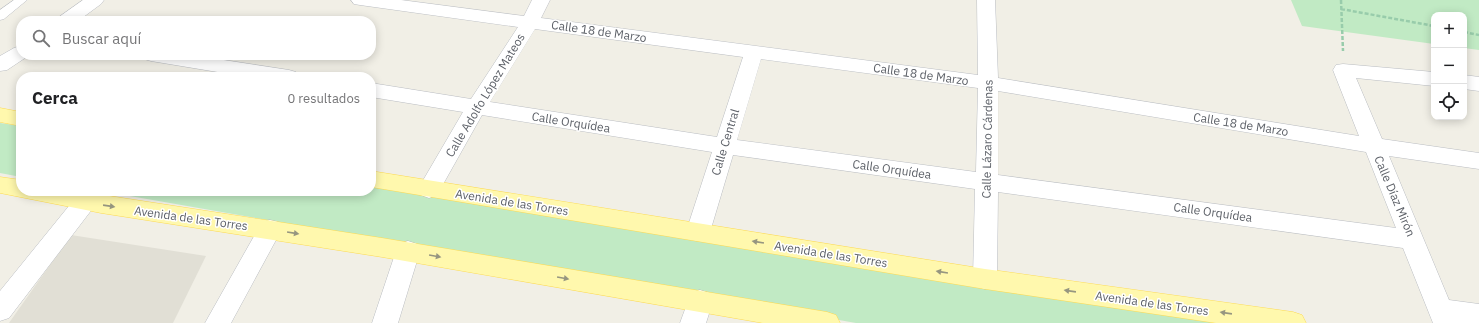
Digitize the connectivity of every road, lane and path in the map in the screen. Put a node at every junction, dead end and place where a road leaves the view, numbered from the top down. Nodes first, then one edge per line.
1 (21, 0) edge
2 (95, 0) edge
3 (360, 0) edge
4 (541, 0) edge
5 (986, 0) edge
6 (1341, 0) edge
7 (408, 3) edge
8 (1341, 9) junction
9 (0, 16) edge
10 (73, 16) edge
11 (530, 22) junction
12 (1431, 25) edge
13 (1467, 33) edge
14 (1479, 35) edge
15 (754, 52) junction
16 (16, 55) edge
17 (182, 60) edge
18 (0, 65) edge
19 (1343, 70) junction
20 (258, 72) edge
21 (1431, 79) edge
22 (1467, 82) edge
23 (988, 83) junction
24 (1479, 84) edge
25 (376, 91) edge
26 (476, 107) junction
27 (0, 115) edge
28 (16, 118) edge
29 (724, 146) junction
30 (1374, 146) junction
31 (1479, 161) edge
32 (376, 180) edge
33 (986, 181) junction
34 (0, 185) edge
35 (16, 188) edge
36 (429, 189) junction
37 (55, 196) edge
38 (86, 202) junction
39 (270, 229) junction
40 (698, 232) junction
41 (1414, 240) junction
42 (408, 251) junction
43 (986, 279) junction
44 (0, 310) edge
45 (697, 312) edge
46 (1444, 316) edge
47 (1479, 316) edge
48 (218, 323) edge
49 (385, 323) edge
50 (827, 323) edge
51 (1293, 323) edge

1 - 9 lane
2 - 10 street
3 - 7 street, Calle 18 de Marzo
4 - 11 street, Calle Adolfo López Mateos
5 - 23 street, Calle Lázaro Cárdenas
6 - 8 path
7 - 11 street, Calle 18 de Marzo
8 - 12 path
8 - 19 path
11 - 15 street, Calle 18 de Marzo
11 - 26 street, Calle Adolfo López Mateos
13 - 14 path
15 - 23 street, Calle 18 de Marzo
15 - 29 street, Calle Central
16 - 18 street
17 - 20 street
19 - 21 street
19 - 30 street, Calle Díaz Mirón
22 - 24 street
23 - 30 street, Calle 18 de Marzo
23 - 33 street, Calle Lázaro Cárdenas
25 - 26 street, Calle Orquídea
26 - 29 street, Calle Orquídea
26 - 36 street, Calle Adolfo López Mateos
27 - 28 main road
29 - 33 street, Calle Orquídea
29 - 40 street, Calle Central
30 - 31 street, Calle 18 de Marzo
30 - 41 street, Calle Díaz Mirón
32 - 36 main road, Avenida de las Torres
33 - 41 street, Calle Orquídea
33 - 43 street, Calle Lázaro Cárdenas
34 - 35 main road
36 - 40 main road, Avenida de las Torres
37 - 38 main road, Avenida de las Torres
38 -> 39 main road, Avenida de las Torres
38 - 44 street
39 -> 42 main road, Avenida de las Torres
39 - 48 street
43 -> 40 main road, Avenida de las Torres
41 - 46 street, Calle Díaz Mirón
42 -> 45 main road, Avenida de las Torres
42 - 49 street
51 -> 43 main road, Avenida de las Torres
45 - 50 main road, Avenida de las Torres
46 - 47 street

